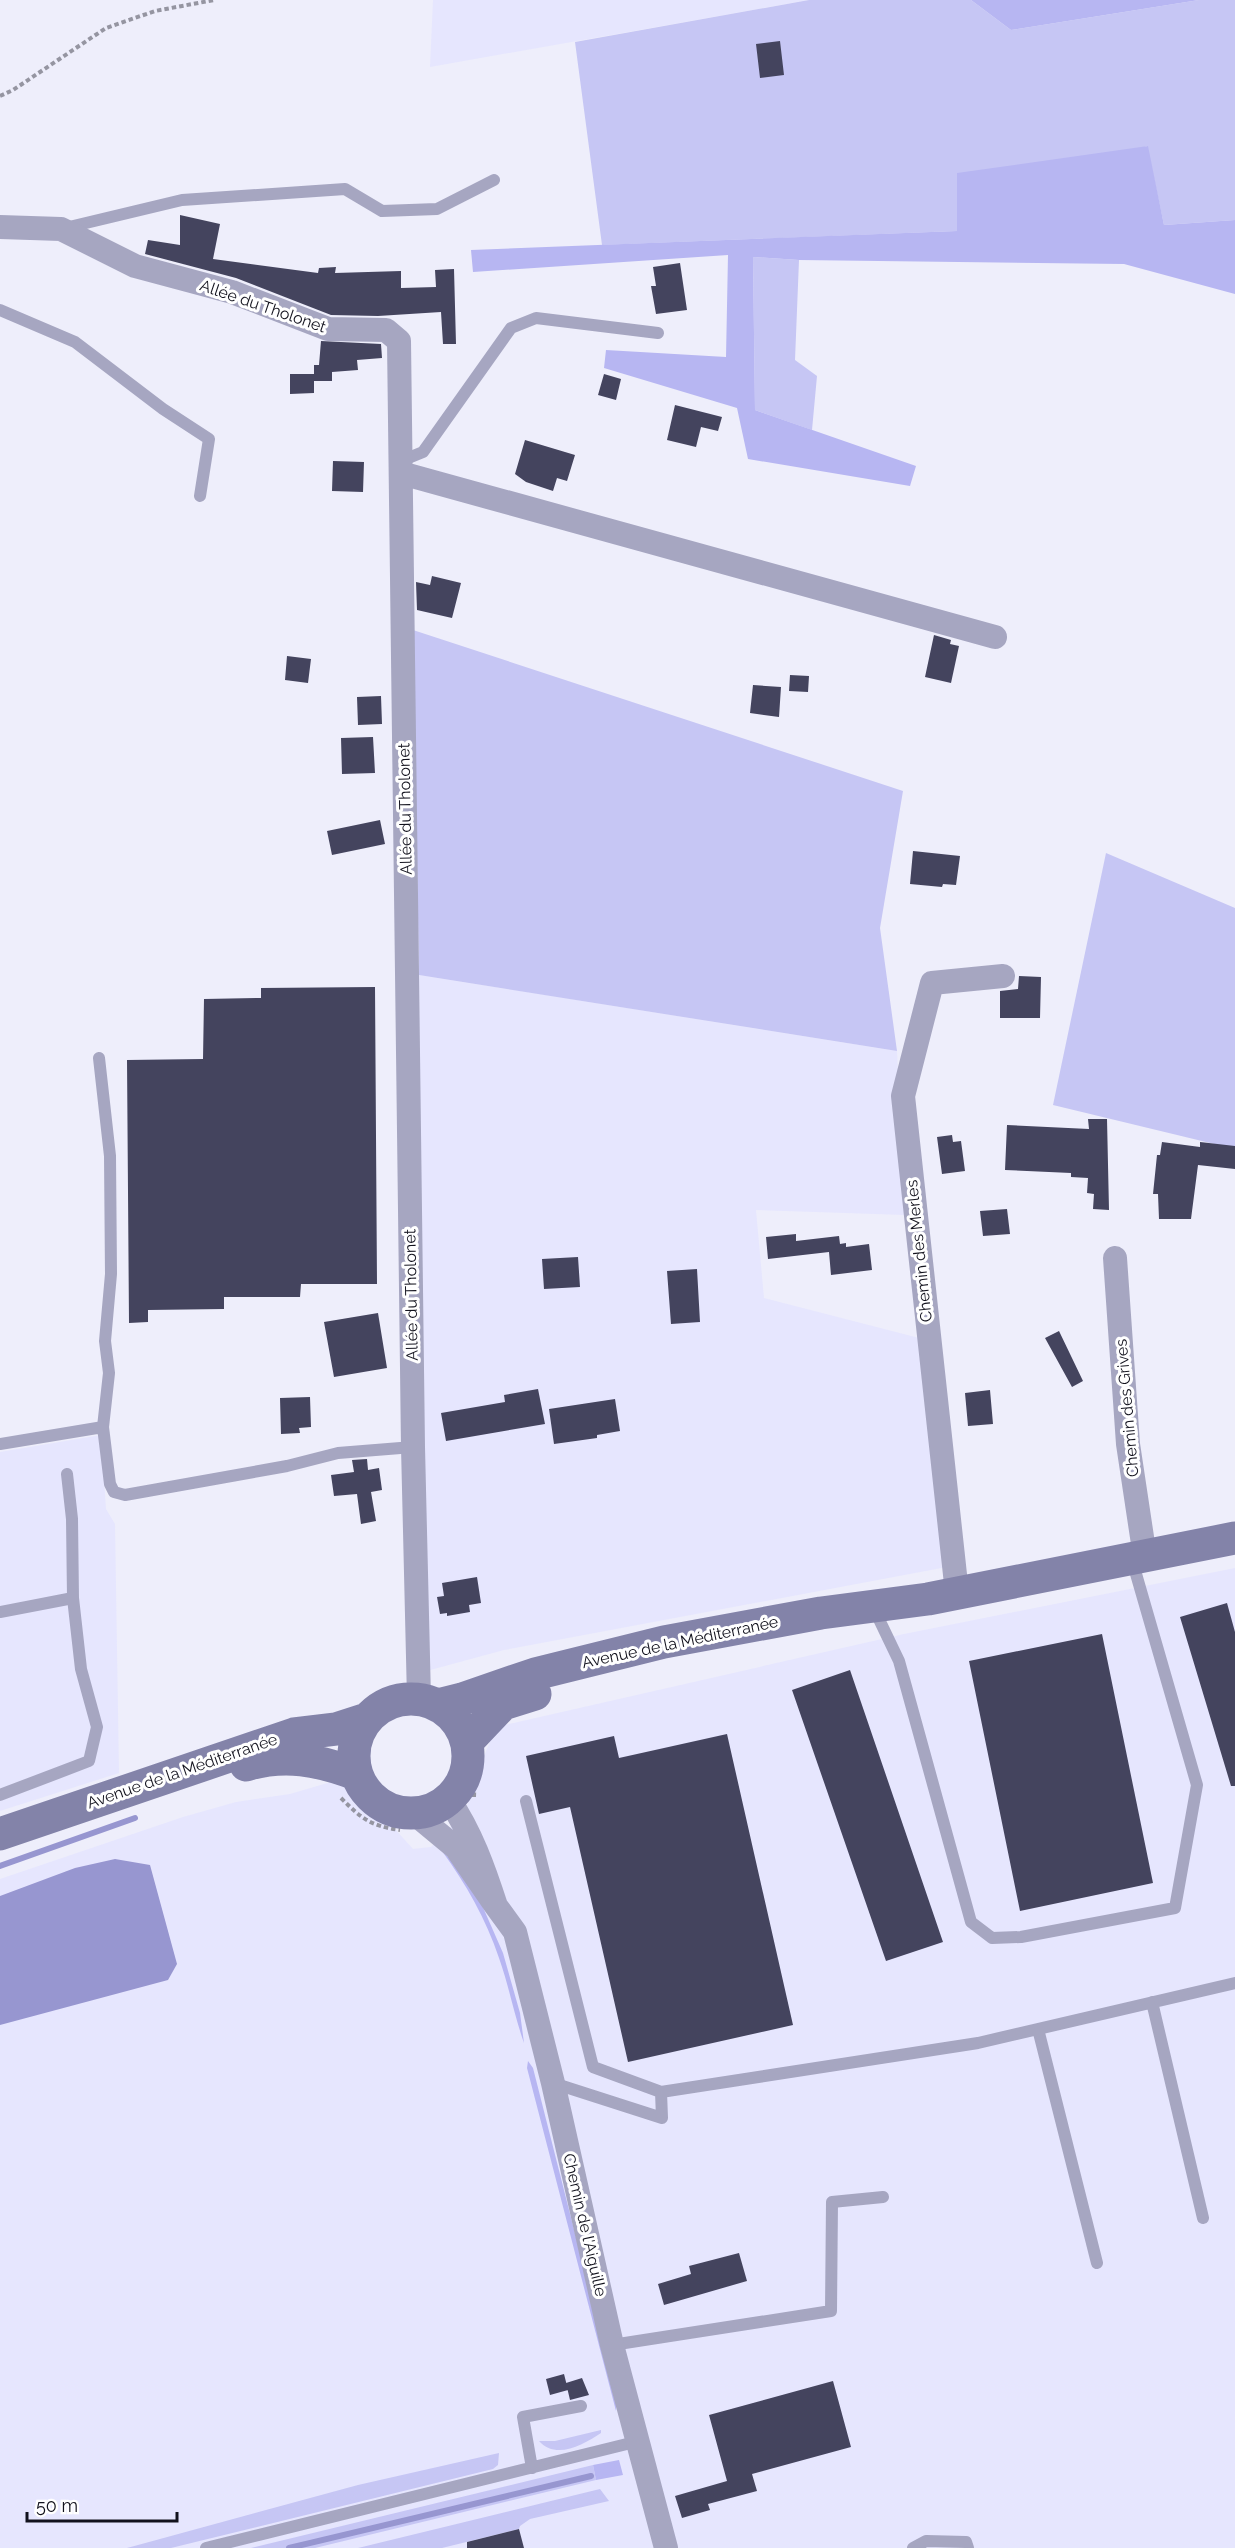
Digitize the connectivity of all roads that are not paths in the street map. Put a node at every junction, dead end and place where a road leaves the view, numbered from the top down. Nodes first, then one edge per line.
1 (494, 180) dead end
2 (0, 227) edge
3 (61, 229) junction
4 (0, 310) edge
5 (658, 333) dead end
6 (401, 467) junction
7 (200, 496) dead end
8 (995, 637) dead end
9 (1003, 976) dead end
10 (99, 1059) dead end
11 (1115, 1258) dead end
12 (103, 1427) junction
13 (0, 1444) edge
14 (413, 1447) junction
15 (67, 1474) dead end
16 (1235, 1538) edge
17 (1235, 1551) edge
18 (1139, 1558) junction
19 (942, 1596) junction
20 (73, 1598) junction
21 (0, 1612) edge
22 (876, 1613) junction
23 (429, 1702) junction
24 (367, 1719) junction
25 (467, 1742) junction
26 (346, 1783) junction
27 (0, 1795) edge
28 (449, 1800) junction
29 (526, 1801) dead end
30 (411, 1822) junction
31 (0, 1834) edge
32 (0, 1849) edge
33 (496, 1906) junction
34 (1235, 1983) edge
35 (1152, 2002) junction
36 (1038, 2029) junction
37 (553, 2083) junction
38 (661, 2092) junction
39 (883, 2197) dead end
40 (1203, 2218) dead end
41 (1097, 2263) dead end
42 (612, 2345) junction
43 (581, 2406) dead end
44 (639, 2441) junction
45 (532, 2468) junction
46 (206, 2548) edge
47 (666, 2548) edge
48 (914, 2548) edge
49 (968, 2548) edge

1 - 3 lane
2 - 3 street, Allée du Tholonet
3 - 6 street, Allée du Tholonet
4 - 7 lane
5 - 6 lane
6 - 8 street
6 - 14 street, Allée du Tholonet
9 - 19 street, Chemin des Merles
10 - 12 lane
11 - 18 street, Chemin des Grives
12 - 13 lane
12 - 14 lane
14 - 23 street, Allée du Tholonet
15 - 20 lane
16 - 18 main road, Avenue de la Méditerranée
17 - 18 main road, Avenue de la Méditerranée
18 - 19 main road, Avenue de la Méditerranée
18 - 22 lane
19 - 22 main road, Avenue de la Méditerranée
19 - 23 main road, Avenue de la Méditerranée
20 - 21 lane
20 - 27 lane
22 - 25 main road, Avenue de la Méditerranée
23 - 24 main road
23 - 25 main road
24 - 26 main road
24 - 31 main road, Avenue de la Méditerranée
25 - 28 main road
26 - 30 main road
26 - 32 main road, Avenue de la Méditerranée
28 - 30 main road
28 - 33 street, Chemin de l'Aiguille
29 - 38 lane
30 - 33 street, Chemin de l'Aiguille
33 - 37 street, Chemin de l'Aiguille
34 - 35 lane
35 - 36 lane
35 - 40 lane
36 - 38 lane
36 - 41 lane
37 - 38 lane
37 - 42 street, Chemin de l'Aiguille
39 - 42 lane
42 - 44 street, Chemin de l'Aiguille
43 - 45 lane
44 - 45 lane
44 - 47 street, Chemin de l'Aiguille
45 - 46 lane
48 - 49 lane

